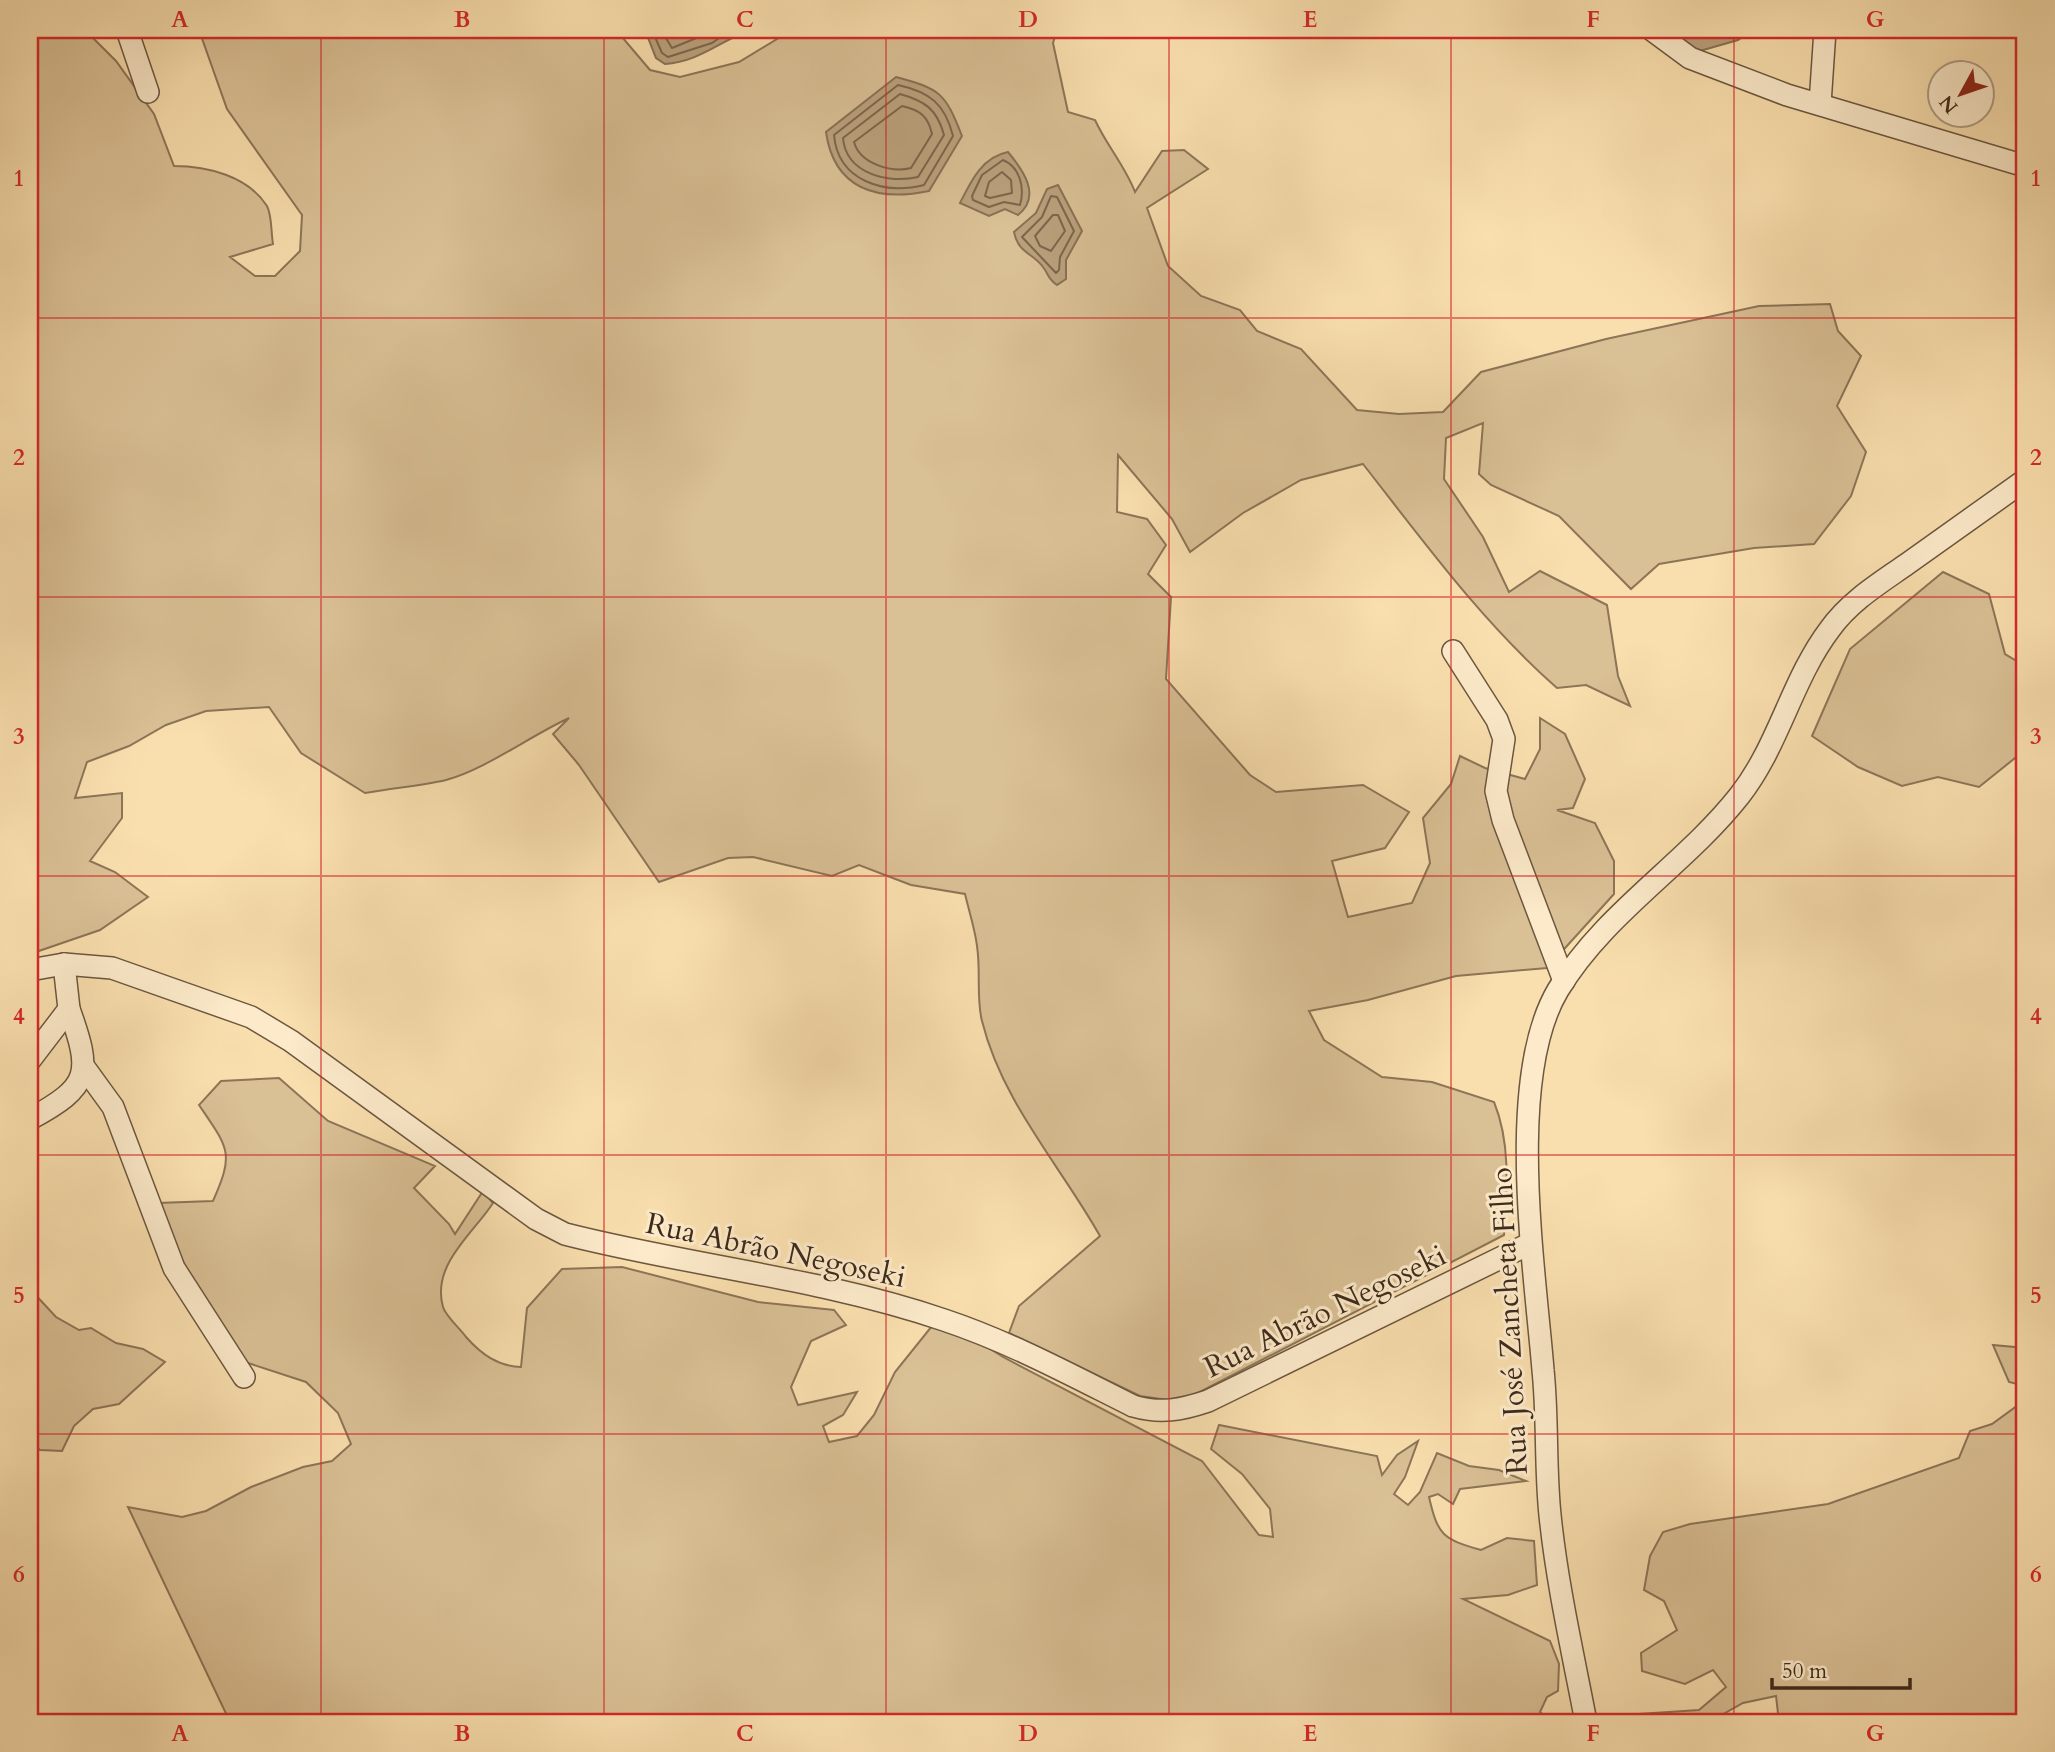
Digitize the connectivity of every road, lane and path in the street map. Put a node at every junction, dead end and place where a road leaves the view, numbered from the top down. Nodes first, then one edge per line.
1 (127, 30) edge
2 (1652, 30) edge
3 (1825, 30) edge
4 (148, 92) dead end
5 (1820, 104) junction
6 (2025, 166) edge
7 (2025, 480) edge
8 (1453, 651) dead end
9 (64, 964) junction
10 (30, 970) edge
11 (1564, 981) junction
12 (69, 1009) junction
13 (30, 1060) edge
14 (84, 1067) junction
15 (30, 1119) edge
16 (1529, 1244) junction
17 (244, 1377) dead end
18 (1586, 1722) edge

1 - 4 street
2 - 5 street
3 - 5 street
5 - 6 street
7 - 11 street, Rua José Zancheta Filho
8 - 11 street
9 - 10 street, Rua Abrão Negoseki
9 - 12 street
9 - 16 street, Rua Abrão Negoseki
11 - 16 street, Rua José Zancheta Filho
12 - 13 street
12 - 14 street
14 - 15 street
14 - 17 street
16 - 18 street, Rua José Zancheta Filho

